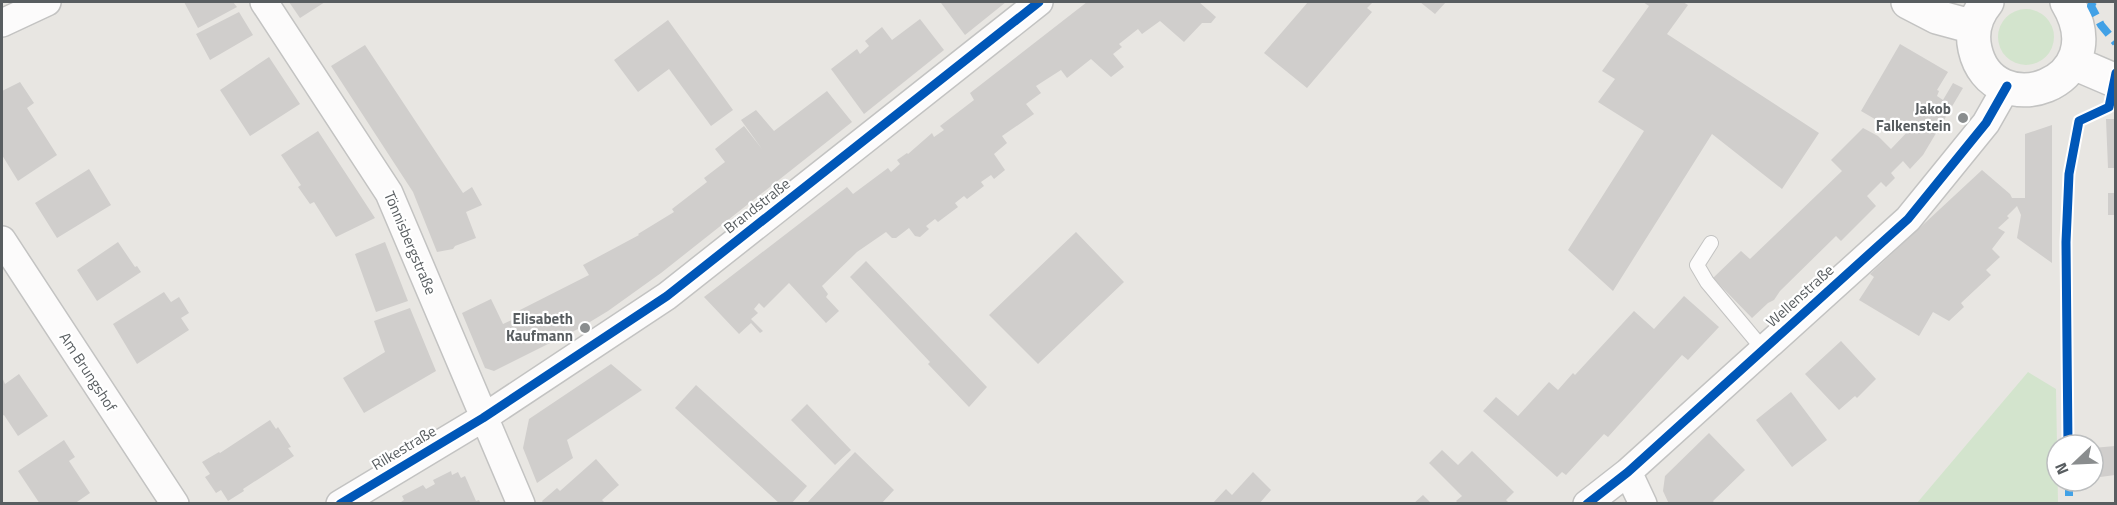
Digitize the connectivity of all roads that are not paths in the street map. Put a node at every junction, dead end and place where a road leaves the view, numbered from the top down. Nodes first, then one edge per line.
1 (47, 2) edge
2 (264, 2) edge
3 (1039, 2) edge
4 (1908, 2) edge
5 (2067, 2) edge
6 (1981, 14) edge
7 (2, 23) edge
8 (2074, 63) junction
9 (2115, 81) edge
10 (2007, 86) junction
11 (2, 240) edge
12 (1711, 243) dead end
13 (1763, 349) junction
14 (483, 418) junction
15 (1628, 472) junction
16 (175, 504) edge
17 (340, 504) edge
18 (520, 504) edge
19 (1587, 504) edge
20 (1643, 504) edge

1 - 7 street
2 - 14 street, Tönnisbergstraße
3 - 14 street, Brandstraße
4 - 6 street
5 - 8 street
6 - 10 street
8 - 9 street
8 - 10 street
10 - 13 street, Wellenstraße
11 - 16 street, Am Brungshof
12 - 13 lane
13 - 15 street, Wellenstraße
14 - 17 street, Rilkestraße
14 - 18 street, Tönnisbergstraße
15 - 19 street, Wellenstraße
15 - 20 street

